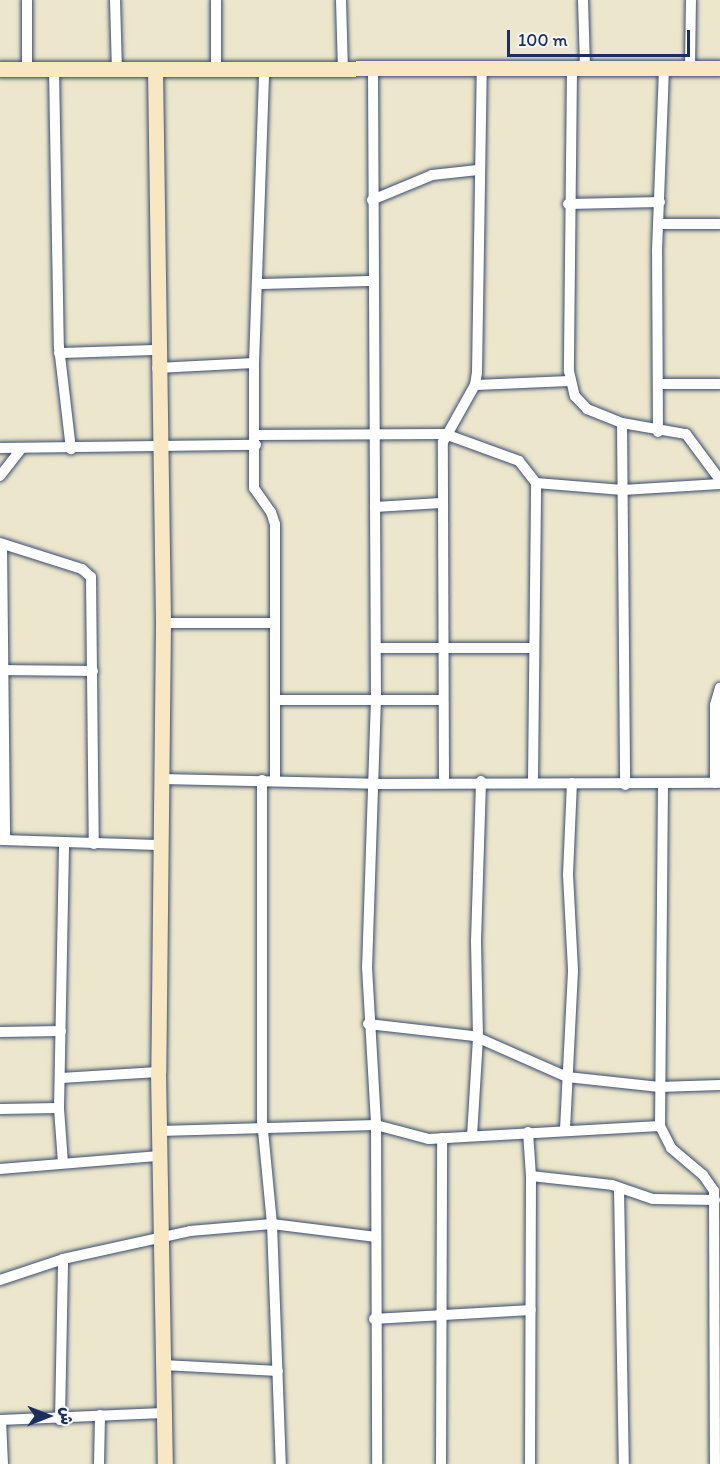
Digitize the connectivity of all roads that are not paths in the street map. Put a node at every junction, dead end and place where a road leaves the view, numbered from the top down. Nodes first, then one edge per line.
1 (27, 0) edge
2 (115, 0) edge
3 (216, 0) edge
4 (340, 0) edge
5 (583, 0) edge
6 (691, 0) edge
7 (664, 68) junction
8 (720, 68) edge
9 (0, 69) edge
10 (27, 69) junction
11 (54, 69) junction
12 (155, 69) junction
13 (216, 69) junction
14 (373, 69) junction
15 (482, 69) junction
16 (578, 69) junction
17 (690, 69) junction
18 (117, 70) junction
19 (264, 70) junction
20 (343, 70) junction
21 (478, 170) junction
22 (372, 200) junction
23 (660, 202) junction
24 (568, 204) junction
25 (658, 224) junction
26 (720, 224) edge
27 (372, 281) junction
28 (258, 284) junction
29 (157, 350) junction
30 (59, 353) junction
31 (254, 363) junction
32 (157, 368) junction
33 (570, 381) junction
34 (658, 384) junction
35 (720, 384) edge
36 (475, 385) junction
37 (622, 423) junction
38 (658, 432) junction
39 (374, 434) junction
40 (445, 434) junction
41 (255, 440) junction
42 (0, 448) edge
43 (160, 448) junction
44 (71, 449) junction
45 (20, 450) junction
46 (0, 476) edge
47 (720, 482) edge
48 (536, 483) junction
49 (623, 490) junction
50 (441, 503) junction
51 (375, 507) junction
52 (1, 544) edge
53 (163, 622) junction
54 (274, 622) junction
55 (376, 648) junction
56 (534, 648) junction
57 (441, 649) junction
58 (1, 670) edge
59 (93, 671) junction
60 (720, 688) edge
61 (376, 698) junction
62 (276, 700) junction
63 (442, 700) junction
64 (161, 779) junction
65 (262, 780) junction
66 (275, 780) junction
67 (481, 781) junction
68 (533, 781) junction
69 (444, 782) junction
70 (572, 783) junction
71 (717, 783) edge
72 (375, 784) junction
73 (663, 784) junction
74 (626, 785) junction
75 (2, 840) edge
76 (64, 843) junction
77 (94, 844) junction
78 (160, 845) junction
79 (368, 1024) junction
80 (61, 1031) junction
81 (0, 1032) edge
82 (478, 1037) junction
83 (158, 1072) junction
84 (567, 1077) junction
85 (61, 1078) junction
86 (720, 1085) edge
87 (659, 1087) junction
88 (59, 1108) junction
89 (0, 1109) edge
90 (376, 1125) junction
91 (660, 1126) junction
92 (263, 1129) junction
93 (565, 1129) junction
94 (159, 1131) junction
95 (528, 1132) junction
96 (472, 1136) junction
97 (442, 1138) junction
98 (159, 1156) junction
99 (63, 1163) junction
100 (0, 1169) edge
101 (531, 1176) junction
102 (715, 1182) edge
103 (619, 1188) junction
104 (715, 1200) junction
105 (272, 1224) junction
106 (376, 1237) junction
107 (161, 1239) junction
108 (63, 1260) junction
109 (0, 1280) edge
110 (531, 1310) junction
111 (441, 1312) junction
112 (374, 1319) junction
113 (163, 1365) junction
114 (278, 1371) junction
115 (164, 1413) junction
116 (100, 1415) junction
117 (0, 1420) edge
118 (60, 1420) junction
119 (3, 1464) edge
120 (99, 1464) edge
121 (165, 1464) edge
122 (281, 1464) edge
123 (377, 1464) edge
124 (441, 1464) edge
125 (530, 1464) edge
126 (624, 1464) edge
127 (715, 1464) edge

1 - 10 street
2 - 18 street
3 - 13 street
4 - 20 street
5 - 16 street
6 - 17 street
7 - 16 street
7 - 17 street
7 - 23 street
8 - 17 street
9 - 10 street
10 - 11 street
11 - 18 street
11 - 30 street
12 - 13 street
12 - 18 street
12 - 29 street
13 - 19 street
14 - 15 street
14 - 20 street
14 - 22 street
15 - 16 street
15 - 21 street
16 - 24 street
19 - 20 street
19 - 28 street
21 - 22 street
21 - 36 street
22 - 27 street
23 - 24 street
23 - 25 street
24 - 33 street
25 - 26 street
25 - 34 street
27 - 28 street
27 - 39 street
28 - 31 street
29 - 30 street
29 - 32 street
30 - 44 street
31 - 32 street
31 - 41 street
32 - 43 street
33 - 36 street
33 - 37 street
34 - 35 street
34 - 38 street
36 - 40 street
37 - 38 street
37 - 49 street
38 - 47 street
39 - 40 street
39 - 41 street
39 - 51 street
40 - 48 street
40 - 50 street
41 - 43 street
41 - 54 street
42 - 45 street
43 - 44 street
43 - 53 street
44 - 45 street
45 - 46 street
47 - 49 street
48 - 49 street
48 - 56 street
49 - 74 street
50 - 51 street
50 - 57 street
51 - 55 street
52 - 58 street
52 - 59 street
53 - 54 street
53 - 64 street
54 - 62 street
55 - 57 street
55 - 61 street
56 - 57 street
56 - 68 street
57 - 63 street
58 - 59 street
58 - 75 street
59 - 77 street
60 - 71 street
61 - 62 street
61 - 63 street
61 - 72 street
62 - 66 street
63 - 69 street
64 - 65 street
64 - 78 street
65 - 66 street
65 - 92 street
66 - 72 street
67 - 68 street
67 - 69 street
67 - 82 street
68 - 70 street
69 - 72 street
70 - 74 street
70 - 84 street
71 - 73 street
72 - 79 street
73 - 74 street
73 - 87 street
75 - 76 street
76 - 77 street
76 - 80 street
77 - 78 street
78 - 83 street
79 - 82 street
79 - 90 street
80 - 81 street
80 - 85 street
82 - 84 street
82 - 96 street
83 - 85 street
83 - 94 street
84 - 87 street
84 - 93 street
85 - 88 street
86 - 87 street
87 - 91 street
88 - 89 street
88 - 99 street
90 - 92 street
90 - 97 street
90 - 106 street
91 - 93 street
91 - 102 street
92 - 94 street
92 - 105 street
93 - 95 street
94 - 98 street
95 - 96 street
95 - 101 street
96 - 97 street
97 - 111 street
98 - 99 street
98 - 107 street
99 - 100 street
101 - 103 street
101 - 110 street
102 - 104 street
103 - 104 street
103 - 126 street
104 - 127 street
105 - 106 street
105 - 107 street
105 - 114 street
106 - 112 street
107 - 108 street
107 - 113 street
108 - 109 street
108 - 118 street
110 - 111 street
110 - 125 street
111 - 112 street
111 - 124 street
112 - 123 street
113 - 114 street
113 - 115 street
114 - 122 street
115 - 116 street
115 - 121 street
116 - 118 street
116 - 120 street
117 - 118 street
117 - 119 street

